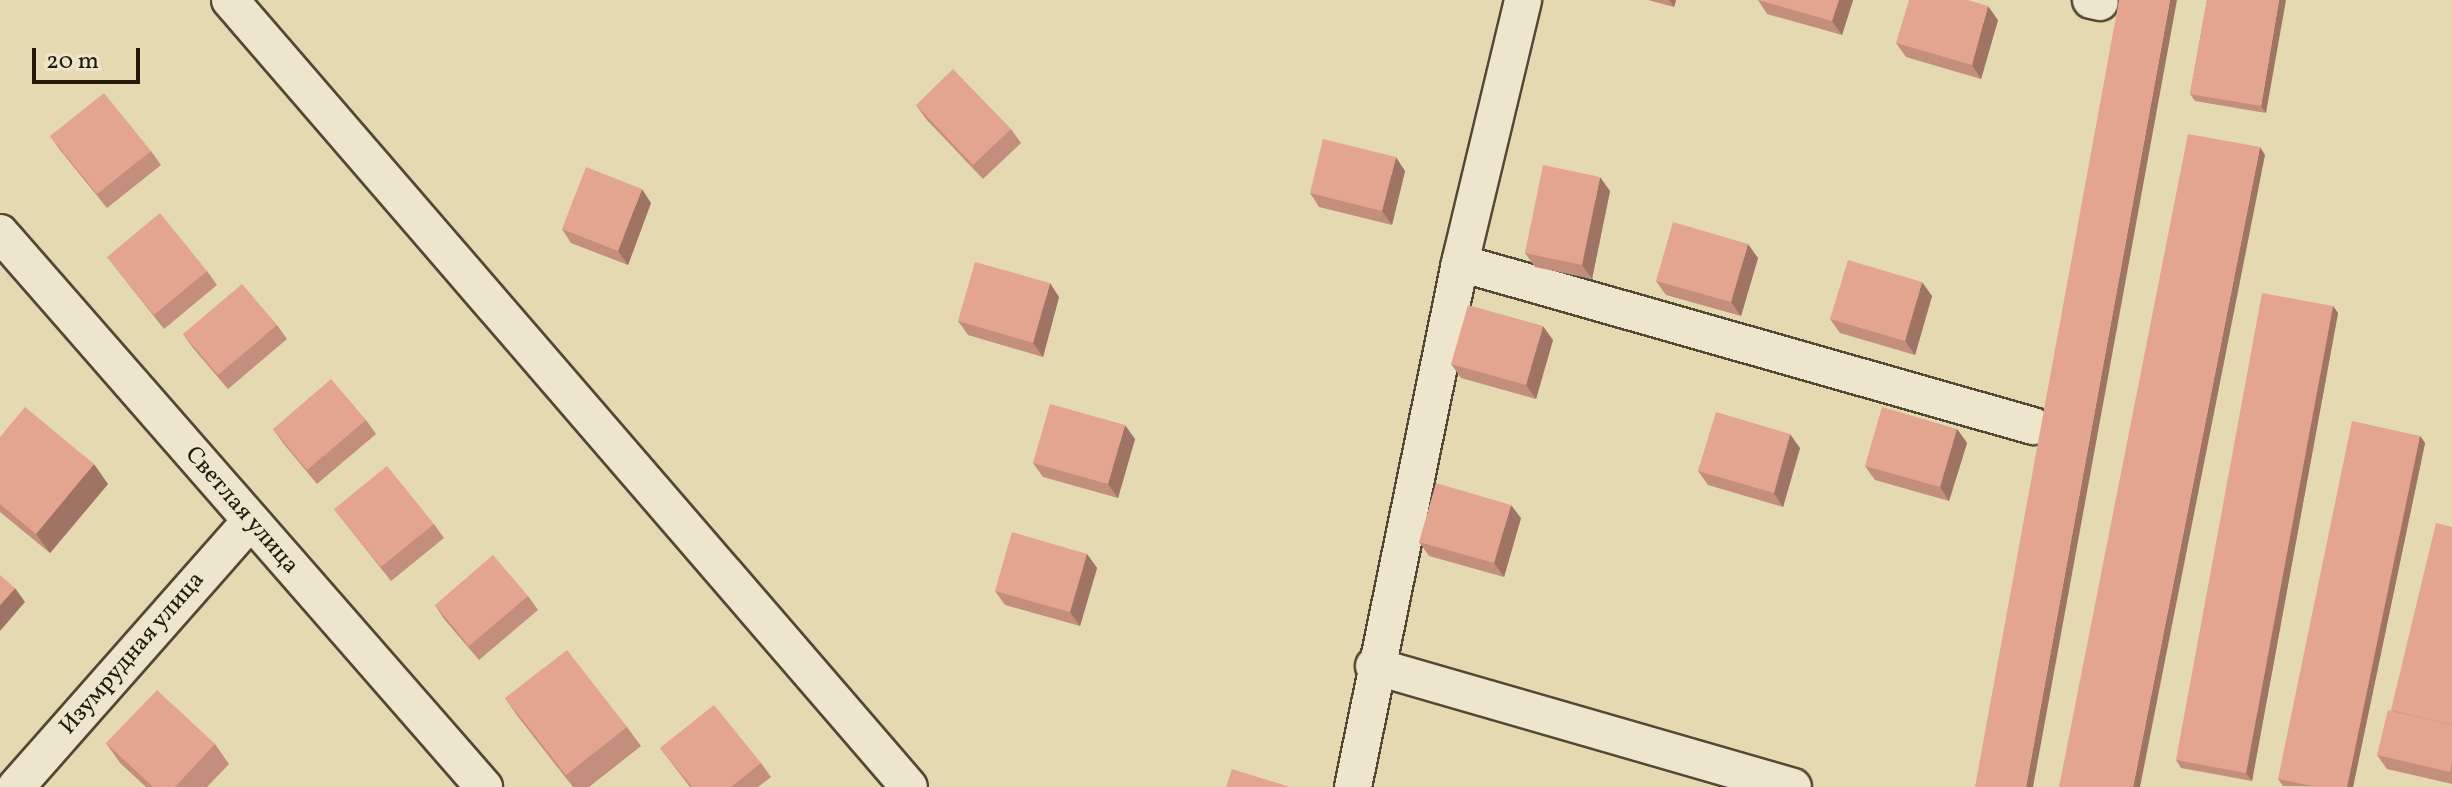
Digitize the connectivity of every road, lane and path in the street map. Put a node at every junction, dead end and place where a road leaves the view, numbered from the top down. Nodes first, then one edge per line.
1 (230, 0) edge
2 (1523, 0) edge
3 (0, 233) edge
4 (1460, 263) junction
5 (2033, 426) dead end
6 (250, 522) junction
7 (1374, 666) junction
8 (899, 784) edge
9 (16, 787) edge
10 (484, 787) edge
11 (1353, 787) edge
12 (1793, 787) edge

1 - 8 street
2 - 4 street
3 - 6 street, Светлая улица
4 - 5 street
4 - 7 street
6 - 9 street, Изумрудная улица
6 - 10 street, Светлая улица
7 - 11 street
7 - 12 street

